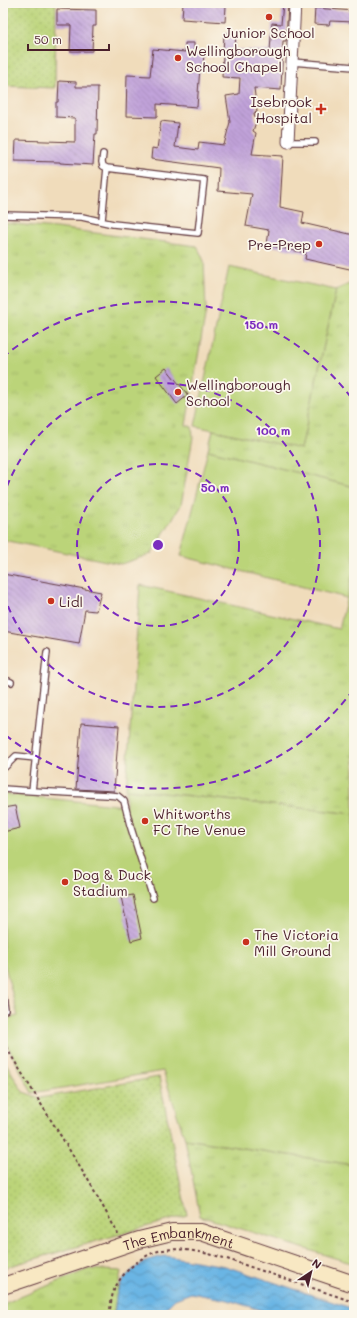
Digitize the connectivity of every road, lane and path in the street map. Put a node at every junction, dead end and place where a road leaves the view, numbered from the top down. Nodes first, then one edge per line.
1 (295, 3) edge
2 (292, 62) junction
3 (354, 67) edge
4 (288, 142) joint
5 (314, 142) dead end
6 (103, 154) dead end
7 (107, 168) junction
8 (3, 215) edge
9 (102, 220) junction
10 (48, 652) dead end
11 (3, 679) edge
12 (11, 682) dead end
13 (36, 758) junction
14 (3, 767) edge
15 (3, 789) edge
16 (32, 791) junction
17 (154, 898) dead end
18 (3, 996) edge
19 (5, 1010) dead end
20 (3, 1042) edge
21 (121, 1238) dead end
22 (354, 1284) edge
23 (3, 1286) edge
24 (354, 1302) edge
25 (109, 1315) edge

1 - 2 street
2 - 3 lane
2 - 4 street
4 - 5 lane
6 - 7 lane
7 - 9 lane
7 - 9 lane
8 - 9 lane
10 - 13 lane
11 - 12 lane
13 - 14 lane
13 - 16 lane
15 - 16 lane
16 - 17 lane
18 - 19 lane
20 - 21 path
22 - 23 main road, The Embankment
24 - 25 path

